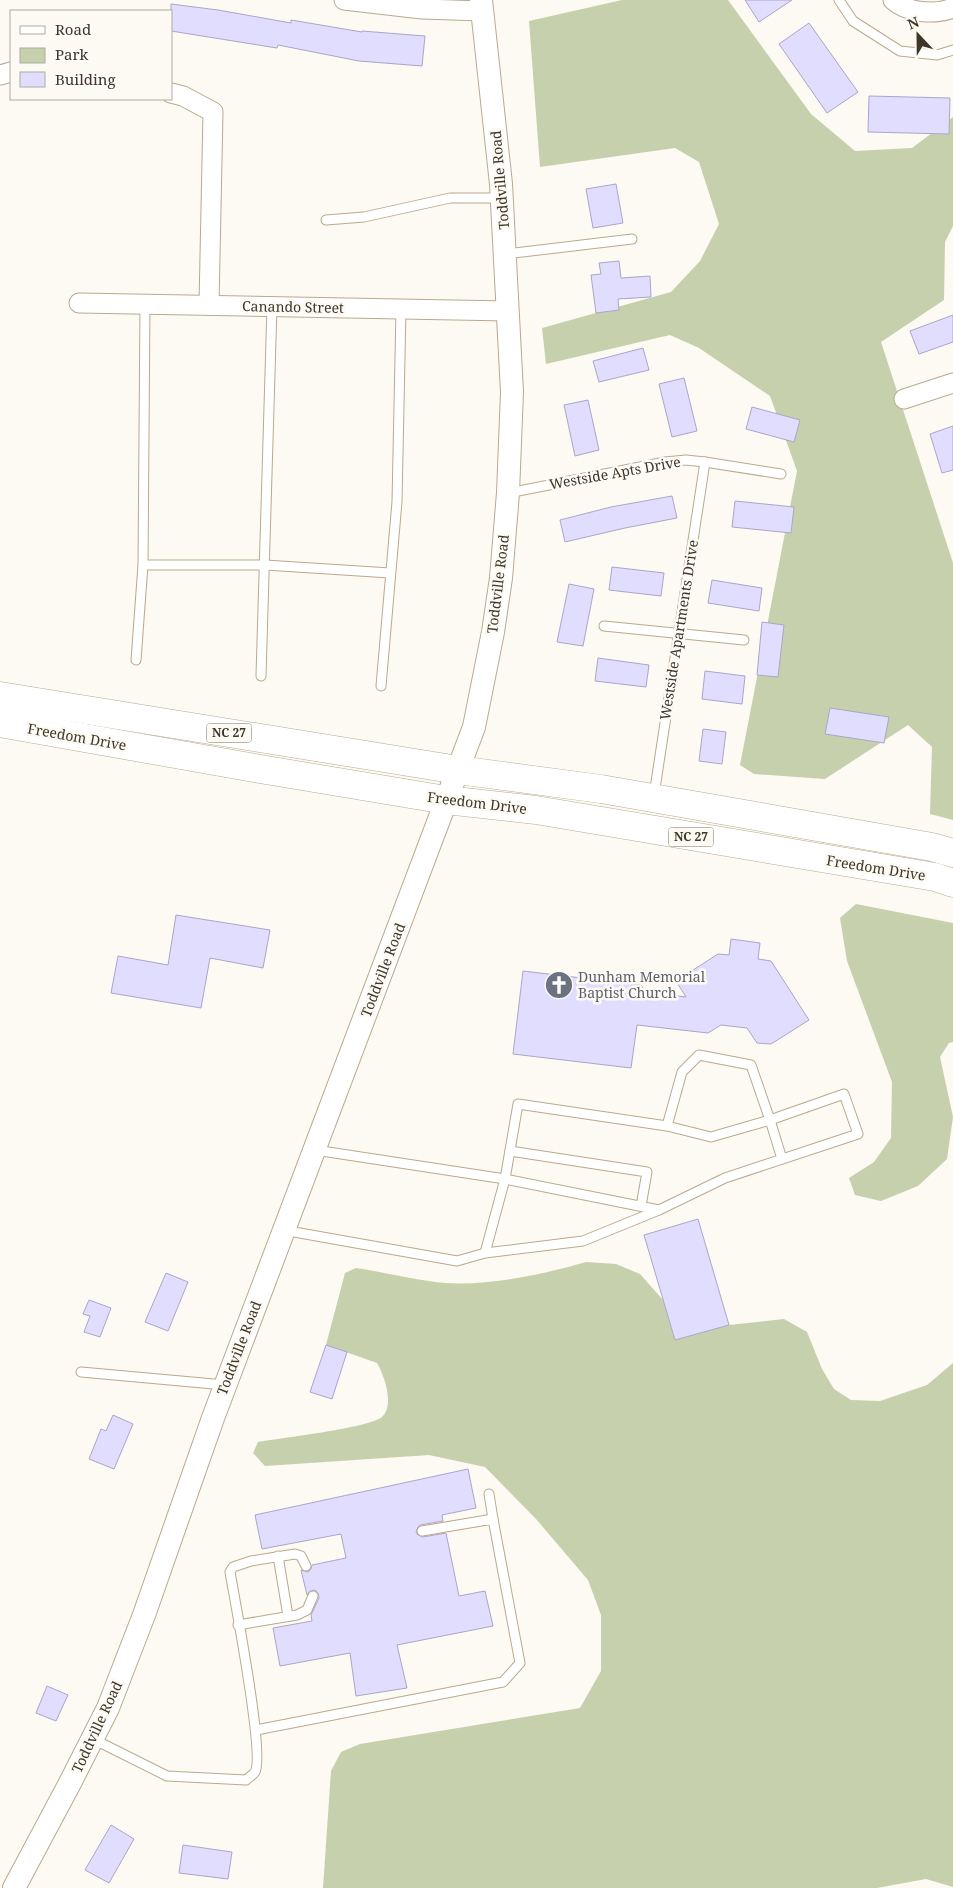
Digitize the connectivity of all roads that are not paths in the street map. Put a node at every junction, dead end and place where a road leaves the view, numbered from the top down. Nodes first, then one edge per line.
1 (344, 0) edge
2 (839, 0) edge
3 (893, 0) edge
4 (481, 5) edge
5 (953, 8) edge
6 (953, 50) edge
7 (172, 92) edge
8 (502, 198) junction
9 (326, 220) dead end
10 (632, 239) dead end
11 (506, 254) junction
12 (79, 302) dead end
13 (145, 303) junction
14 (209, 305) junction
15 (272, 306) junction
16 (401, 309) junction
17 (508, 311) junction
18 (953, 383) edge
19 (904, 399) dead end
20 (705, 462) junction
21 (781, 474) dead end
22 (508, 493) junction
23 (143, 565) junction
24 (265, 565) junction
25 (390, 573) junction
26 (604, 626) dead end
27 (679, 633) junction
28 (744, 640) dead end
29 (136, 660) dead end
30 (261, 676) dead end
31 (381, 686) dead end
32 (0, 696) edge
33 (0, 723) edge
34 (458, 770) junction
35 (653, 798) junction
36 (446, 800) junction
37 (953, 853) edge
38 (953, 883) edge
39 (770, 1120) junction
40 (667, 1126) junction
41 (314, 1150) junction
42 (510, 1151) junction
43 (782, 1159) junction
44 (505, 1179) junction
45 (640, 1206) junction
46 (660, 1210) junction
47 (283, 1230) junction
48 (485, 1253) junction
49 (81, 1372) dead end
50 (225, 1386) junction
51 (489, 1494) dead end
52 (493, 1519) junction
53 (422, 1531) dead end
54 (278, 1556) junction
55 (306, 1566) dead end
56 (313, 1596) dead end
57 (288, 1616) junction
58 (238, 1625) junction
59 (256, 1730) junction
60 (92, 1739) junction
61 (14, 1888) edge

1 - 4 street
2 - 6 lane
3 - 5 street
4 - 8 street, Toddville Road
7 - 14 street
8 - 9 lane
8 - 11 street, Toddville Road
10 - 11 lane
11 - 17 street, Toddville Road
12 - 13 street, Canando Street
13 - 14 street, Canando Street
13 - 23 lane
14 - 15 street, Canando Street
15 - 16 street, Canando Street
15 - 24 lane
16 - 17 street, Canando Street
16 - 25 lane
17 - 22 street, Toddville Road
18 - 19 street
20 - 21 lane, Westside Apts Drive
20 - 22 lane, Westside Apts Drive
20 - 27 lane, Westside Apartments Drive
22 - 34 street, Toddville Road
23 - 24 lane
23 - 29 lane
24 - 25 lane
24 - 30 lane
25 - 31 lane
26 - 27 lane
27 - 28 lane
27 - 35 lane, Westside Apartments Drive
32 - 34 main road, Freedom Drive / NC 27
33 - 36 main road, Freedom Drive / NC 27
34 - 35 main road, Freedom Drive / NC 27
34 - 36 street, Toddville Road
35 - 37 main road, Freedom Drive / NC 27
36 - 38 main road, Freedom Drive / NC 27
36 - 41 street, Toddville Road
39 - 40 lane
39 - 40 lane
39 - 43 lane
39 - 43 lane
40 - 42 lane
41 - 44 lane
41 - 47 street, Toddville Road
42 - 44 lane
42 - 45 lane
43 - 46 lane
44 - 45 lane
44 - 48 lane
45 - 46 lane
46 - 48 lane
47 - 48 lane
47 - 50 street, Toddville Road
49 - 50 lane
50 - 60 street, Toddville Road
51 - 52 lane
52 - 53 lane
52 - 59 lane
54 - 55 lane
54 - 57 lane
54 - 58 lane
56 - 57 lane
57 - 58 lane
58 - 59 lane
59 - 60 lane
60 - 61 street, Toddville Road

